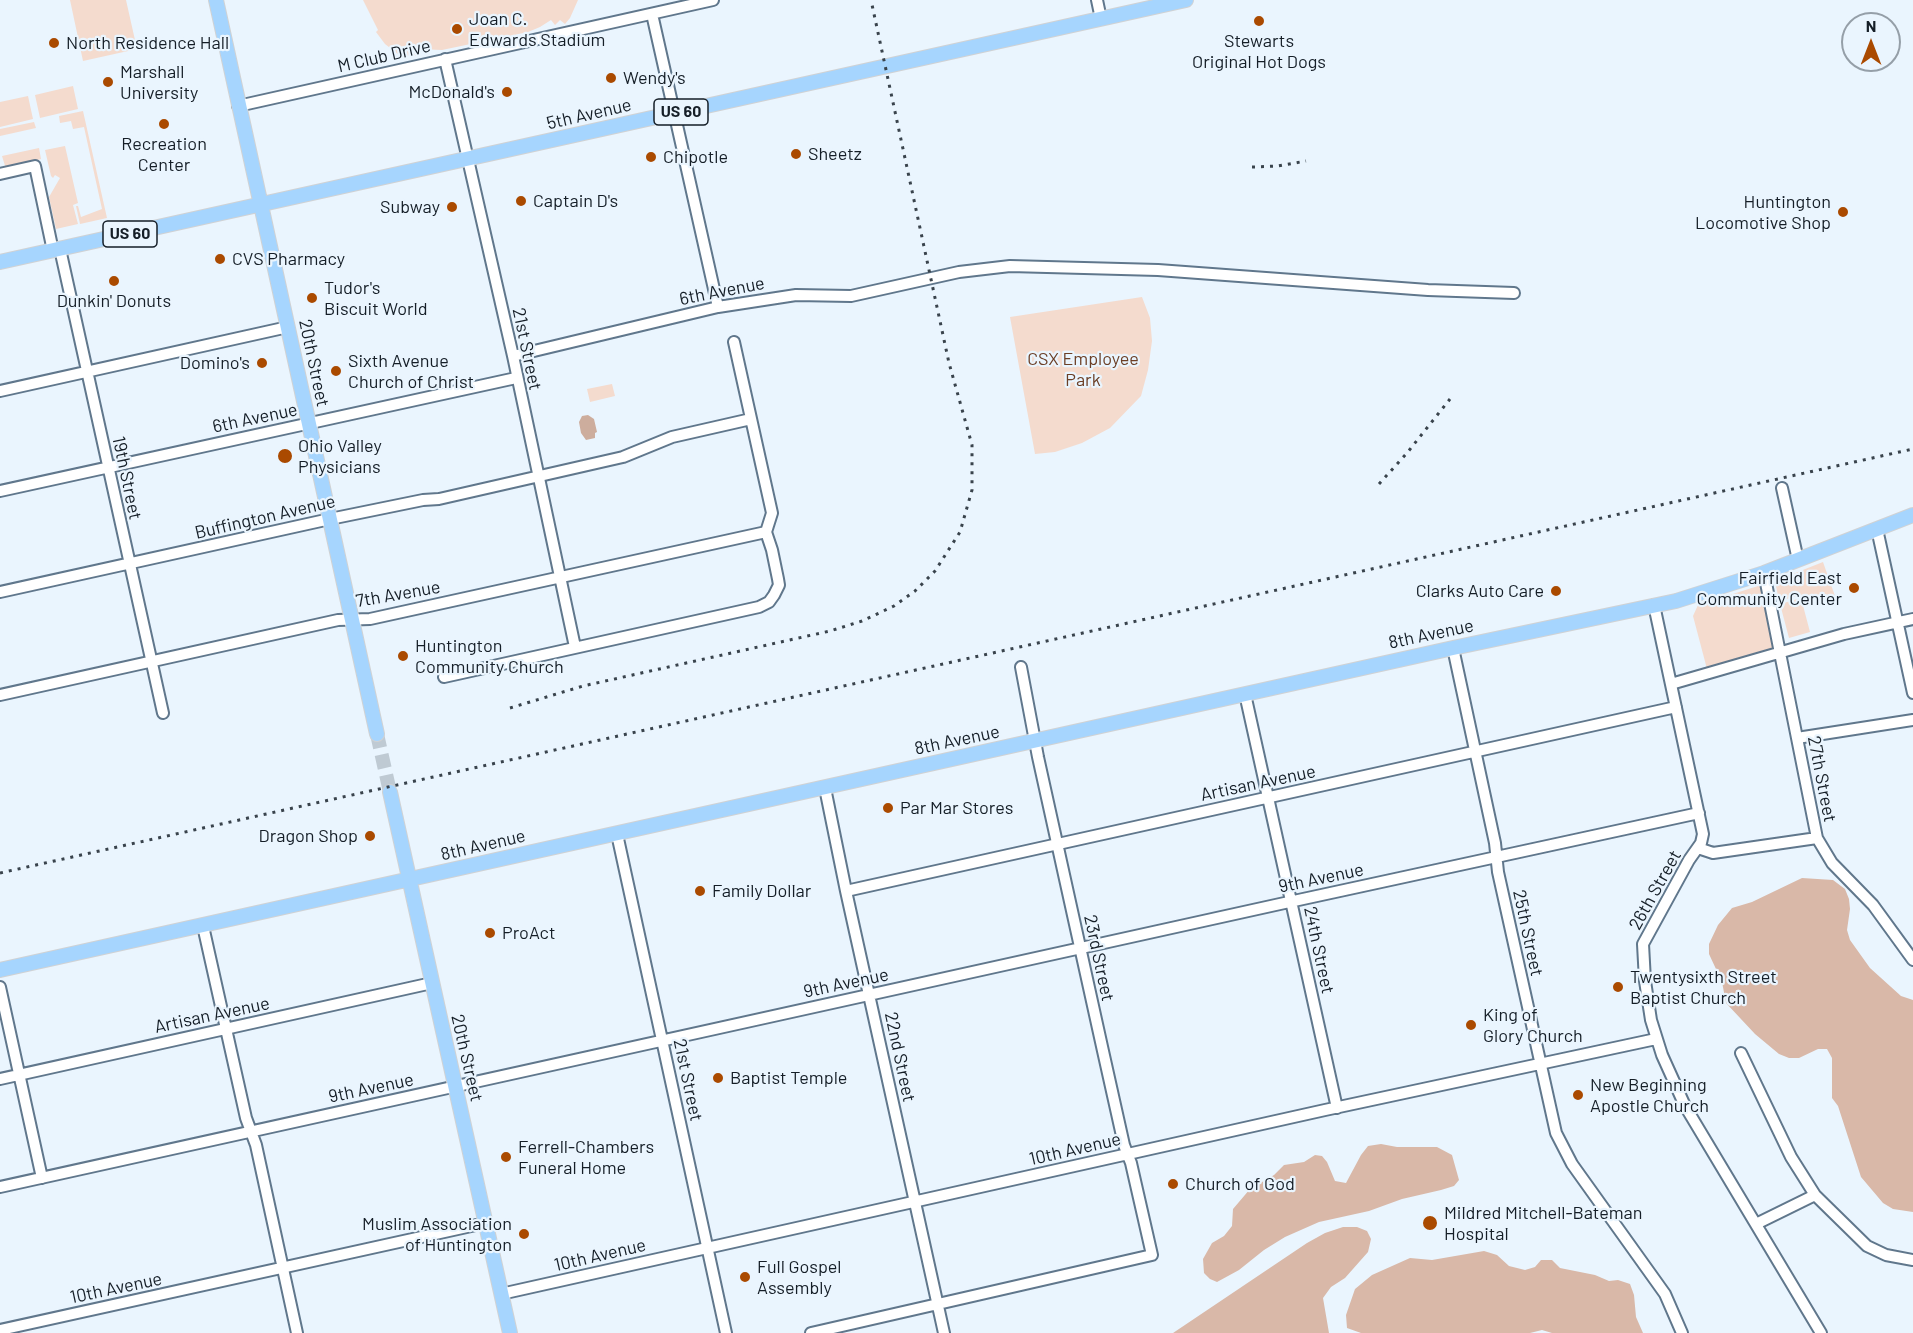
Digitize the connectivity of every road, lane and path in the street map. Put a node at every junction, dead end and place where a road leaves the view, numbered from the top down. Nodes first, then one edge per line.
1 (216, 0) edge
2 (713, 0) edge
3 (1097, 0) edge
4 (1186, 0) edge
5 (652, 14) junction
6 (1101, 19) junction
7 (445, 59) junction
8 (238, 105) junction
9 (675, 113) junction
10 (468, 159) junction
11 (0, 174) edge
12 (261, 205) junction
13 (57, 250) junction
14 (0, 262) edge
15 (1514, 293) dead end
16 (718, 307) junction
17 (288, 327) junction
18 (734, 342) dead end
19 (513, 356) junction
20 (87, 372) junction
21 (516, 378) junction
22 (0, 391) edge
23 (751, 419) junction
24 (309, 423) junction
25 (108, 467) junction
26 (538, 476) junction
27 (1782, 488) dead end
28 (0, 491) edge
29 (1913, 515) edge
30 (330, 519) junction
31 (1877, 529) junction
32 (766, 532) junction
33 (1798, 560) junction
34 (130, 564) junction
35 (1764, 573) junction
36 (560, 578) junction
37 (0, 592) edge
38 (1654, 605) junction
39 (1913, 619) edge
40 (352, 620) junction
41 (1898, 621) junction
42 (575, 647) junction
43 (1453, 648) junction
44 (1780, 652) junction
45 (151, 661) junction
46 (1021, 667) dead end
47 (444, 677) dead end
48 (1671, 684) junction
49 (1913, 693) edge
50 (0, 694) edge
51 (1245, 694) junction
52 (1676, 707) junction
53 (163, 713) dead end
54 (1913, 720) edge
55 (377, 734) tunnel mouth
56 (1797, 738) junction
57 (1036, 741) junction
58 (1475, 752) junction
59 (825, 788) junction
60 (390, 792) tunnel mouth
61 (1269, 798) junction
62 (1700, 813) junction
63 (617, 834) junction
64 (1817, 838) junction
65 (1057, 844) junction
66 (1698, 848) junction
67 (1496, 857) junction
68 (409, 880) junction
69 (846, 891) junction
70 (1292, 901) junction
71 (203, 926) junction
72 (1081, 948) junction
73 (1913, 960) edge
74 (0, 970) edge
75 (432, 983) junction
76 (0, 987) edge
77 (869, 995) junction
78 (226, 1029) junction
79 (1656, 1039) junction
80 (662, 1041) junction
81 (1741, 1053) dead end
82 (1540, 1064) junction
83 (19, 1074) junction
84 (0, 1079) edge
85 (455, 1086) junction
86 (1337, 1108) junction
87 (250, 1132) junction
88 (1128, 1154) junction
89 (42, 1178) junction
90 (0, 1187) edge
91 (1815, 1195) junction
92 (915, 1202) junction
93 (485, 1223) junction
94 (1756, 1224) junction
95 (708, 1247) junction
96 (1913, 1260) edge
97 (282, 1268) junction
98 (501, 1294) junction
99 (938, 1305) junction
100 (0, 1330) edge
101 (1815, 1330) edge
102 (297, 1333) edge
103 (510, 1333) edge
104 (726, 1333) edge
105 (810, 1333) edge
106 (944, 1333) edge
107 (1682, 1333) edge

1 - 8 main road, 20th Street
2 - 5 street, M Club Drive
3 - 6 street
4 - 6 main road, 5th Avenue / US 60
5 - 7 street, M Club Drive
5 - 9 street
6 - 9 main road, 5th Avenue / US 60
7 - 8 street, M Club Drive
7 - 10 street, 21st Street
8 - 12 main road, 20th Street
9 - 10 main road, 5th Avenue / US 60
9 - 16 street
10 - 12 main road, 5th Avenue / US 60
10 - 19 street, 21st Street
11 - 13 street, 19th Street
12 - 13 main road, 5th Avenue / US 60
12 - 17 main road, 20th Street
13 - 14 main road, 5th Avenue / US 60
13 - 20 street, 19th Street
15 - 16 street, 6th Avenue
16 - 19 street, 6th Avenue
17 - 20 street
17 - 24 main road, 20th Street
18 - 23 street
19 - 21 street, 21st Street
20 - 22 street
20 - 25 street, 19th Street
21 - 24 street, 6th Avenue
21 - 26 street, 21st Street
23 - 26 street, Buffington Avenue
23 - 32 street
24 - 25 street, 6th Avenue
24 - 30 main road, 20th Street
25 - 28 street, 6th Avenue
25 - 34 street, 19th Street
26 - 30 street, Buffington Avenue
26 - 36 street, 21st Street
27 - 33 street
29 - 31 main road, 8th Avenue
30 - 34 street, Buffington Avenue
30 - 40 main road, 20th Street
31 - 33 main road, 8th Avenue
31 - 41 street
32 - 36 street, 7th Avenue
32 - 42 street
33 - 35 main road, 8th Avenue
34 - 37 street, Buffington Avenue
34 - 45 street, 19th Street
35 - 38 main road, 8th Avenue
35 - 44 street, 27th Street
36 - 40 street, 7th Avenue
36 - 42 street, 21st Street
38 - 43 main road, 8th Avenue
38 - 48 street, 26th Street
39 - 41 street
40 - 45 street, 7th Avenue
40 - 55 main road, 20th Street
41 - 44 street
41 - 49 street
42 - 47 street
43 - 51 main road, 8th Avenue
43 - 58 street, 25th Street
44 - 48 street
44 - 56 street, 27th Street
45 - 50 street, 7th Avenue
45 - 53 street, 19th Street
46 - 57 street, 23rd Street
48 - 52 street, 26th Street
51 - 57 main road, 8th Avenue
51 - 61 street, 24th Street
52 - 58 street, Artisan Avenue
52 - 62 street, 26th Street
54 - 56 street
56 - 64 street, 27th Street
57 - 59 main road, 8th Avenue
57 - 65 street, 23rd Street
58 - 61 street, Artisan Avenue
58 - 67 street, 25th Street
59 - 63 main road, 8th Avenue
59 - 69 street, 22nd Street
60 - 68 main road, 20th Street
61 - 65 street, Artisan Avenue
61 - 70 street, 24th Street
62 - 66 street, 26th Street
62 - 67 street, 9th Avenue
63 - 68 main road, 8th Avenue
63 - 80 street, 21st Street
64 - 66 street
64 - 73 street, 27th Street
65 - 69 street, Artisan Avenue
65 - 72 street, 23rd Street
66 - 79 street, 26th Street
67 - 70 street, 9th Avenue
67 - 82 street, 25th Street
68 - 71 main road, 8th Avenue
68 - 75 main road, 20th Street
69 - 77 street, 22nd Street
70 - 72 street, 9th Avenue
70 - 86 street, 24th Street
71 - 74 main road, 8th Avenue
71 - 78 street
72 - 77 street, 9th Avenue
72 - 88 street, 23rd Street
75 - 78 street, Artisan Avenue
75 - 85 main road, 20th Street
76 - 83 street
77 - 80 street, 9th Avenue
77 - 92 street, 22nd Street
78 - 83 street, Artisan Avenue
78 - 87 street
79 - 82 street, 10th Avenue
79 - 94 street, 26th Street
80 - 85 street, 9th Avenue
80 - 95 street, 21st Street
81 - 91 street
82 - 86 street, 10th Avenue
82 - 107 street, 25th Street
83 - 84 street, Artisan Avenue
83 - 89 street
85 - 87 street, 9th Avenue
85 - 93 main road, 20th Street
86 - 88 street, 10th Avenue
87 - 89 street, 9th Avenue
87 - 97 street
88 - 92 street, 10th Avenue
88 - 99 street, 23rd Street
89 - 90 street, 9th Avenue
91 - 94 street
91 - 96 street
92 - 95 street, 10th Avenue
92 - 99 street, 22nd Street
93 - 97 street, 10th Avenue
93 - 98 main road, 20th Street
94 - 101 street, 26th Street
95 - 98 street, 10th Avenue
95 - 104 street, 21st Street
97 - 100 street, 10th Avenue
97 - 102 street
98 - 103 main road, 20th Street
99 - 105 street
99 - 106 street, 22nd Street

